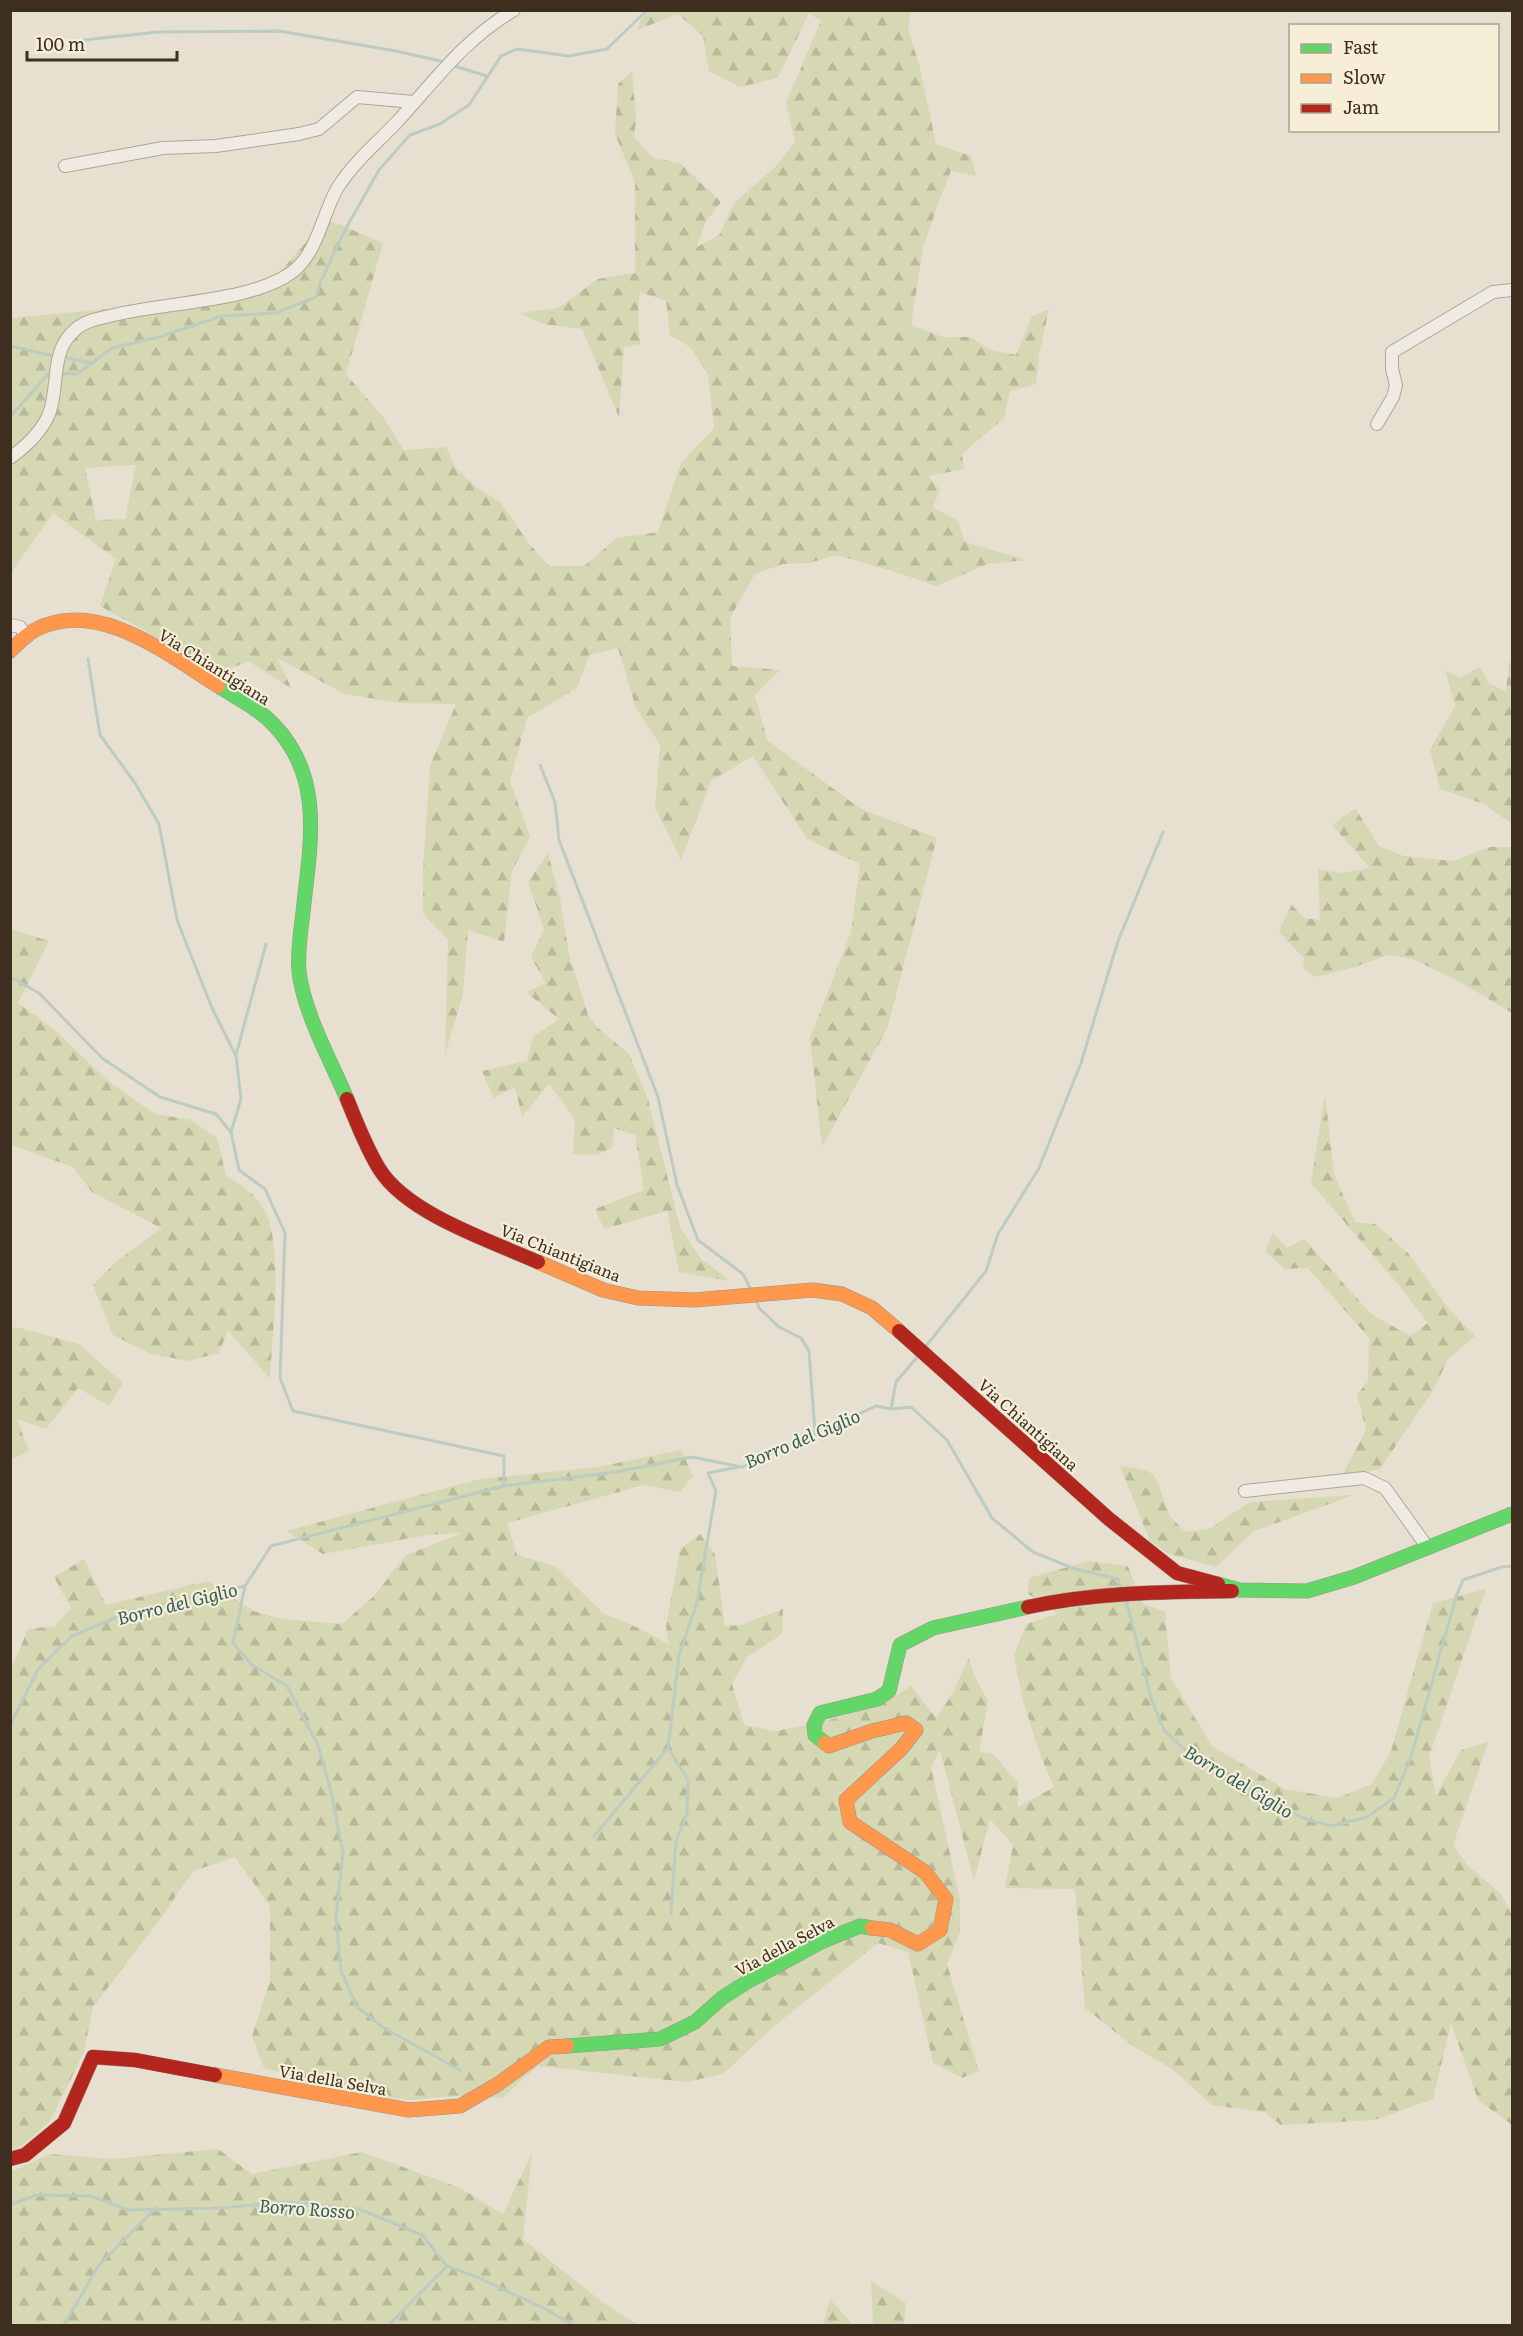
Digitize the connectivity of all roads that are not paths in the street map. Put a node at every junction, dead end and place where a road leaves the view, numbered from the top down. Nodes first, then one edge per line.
1 (514, 10) edge
2 (414, 102) junction
3 (65, 166) dead end
4 (1512, 290) edge
5 (1377, 424) dead end
6 (10, 458) edge
7 (10, 625) edge
8 (27, 637) junction
9 (10, 651) edge
10 (1245, 1491) dead end
11 (1512, 1514) edge
12 (1428, 1548) junction
13 (1239, 1590) junction
14 (10, 2158) edge

1 - 2 street
2 - 3 street
2 - 6 street
4 - 5 street
7 - 8 street
8 - 9 main road, Via Chiantigiana
8 - 13 main road, Via Chiantigiana
10 - 12 street
11 - 12 main road, Via Chiantigiana
12 - 13 main road, Via Chiantigiana
13 - 14 main road, Via della Selva

